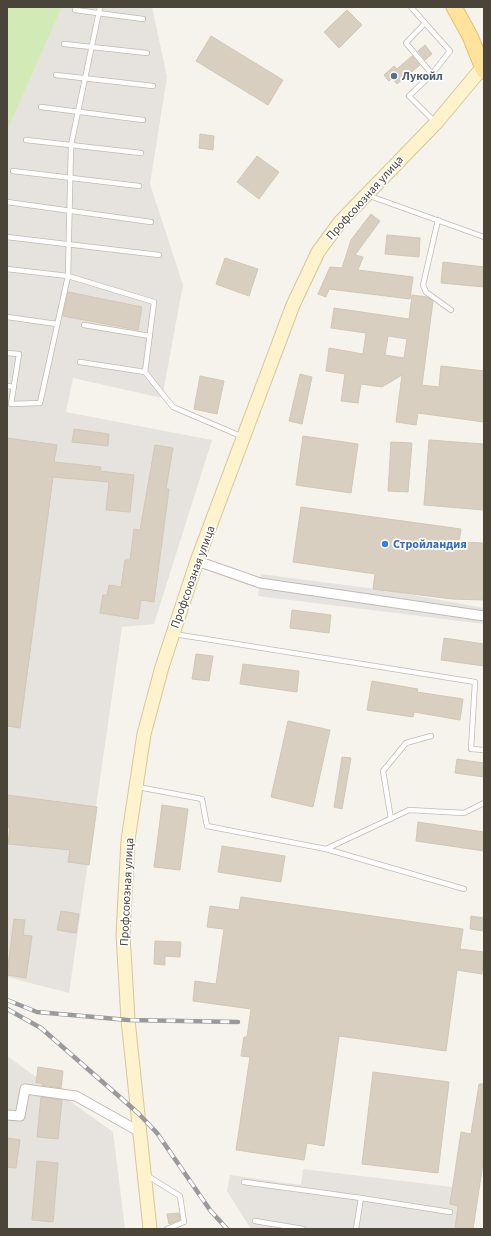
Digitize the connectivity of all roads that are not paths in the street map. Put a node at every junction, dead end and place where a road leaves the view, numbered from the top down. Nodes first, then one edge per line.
1 (100, 7) edge
2 (411, 7) edge
3 (454, 7) edge
4 (75, 10) dead end
5 (99, 13) junction
6 (143, 19) dead end
7 (425, 23) junction
8 (64, 44) dead end
9 (92, 47) junction
10 (147, 53) dead end
11 (483, 68) edge
12 (432, 74) junction
13 (56, 75) dead end
14 (85, 78) junction
15 (153, 86) dead end
16 (41, 107) dead end
17 (78, 112) junction
18 (143, 120) dead end
19 (436, 123) junction
20 (26, 140) dead end
21 (71, 145) junction
22 (141, 152) dead end
23 (13, 171) dead end
24 (70, 178) junction
25 (139, 186) dead end
26 (366, 195) junction
27 (7, 202) edge
28 (69, 210) junction
29 (438, 220) junction
30 (151, 222) dead end
31 (484, 236) edge
32 (7, 237) edge
33 (68, 244) junction
34 (159, 255) dead end
35 (7, 269) edge
36 (68, 276) junction
37 (451, 310) dead end
38 (7, 317) edge
39 (57, 324) junction
40 (84, 325) dead end
41 (150, 336) junction
42 (7, 353) edge
43 (80, 362) dead end
44 (146, 372) junction
45 (7, 386) edge
46 (14, 387) junction
47 (244, 437) junction
48 (197, 562) junction
49 (484, 616) edge
50 (172, 633) junction
51 (431, 736) dead end
52 (484, 750) edge
53 (136, 787) junction
54 (484, 803) edge
55 (391, 818) junction
56 (326, 850) junction
57 (464, 889) dead end
58 (7, 1115) edge
59 (140, 1132) junction
60 (144, 1173) junction
61 (244, 1182) dead end
62 (361, 1198) junction
63 (450, 1212) dead end
64 (255, 1221) dead end
65 (150, 1229) edge
66 (167, 1229) edge
67 (302, 1229) edge
68 (356, 1229) edge

1 - 5 lane
2 - 7 lane
3 - 11 main road, Профсоюзная улица
4 - 5 lane
5 - 6 lane
5 - 9 lane
7 - 12 lane
7 - 12 lane
8 - 9 lane
9 - 10 lane
9 - 14 lane
11 - 19 main road, Профсоюзная улица
12 - 19 lane
13 - 14 lane
14 - 15 lane
14 - 17 lane
16 - 17 lane
17 - 18 lane
17 - 21 lane
19 - 26 main road, Профсоюзная улица
20 - 21 lane
21 - 22 lane
21 - 24 lane
23 - 24 lane
24 - 25 lane
24 - 28 lane
26 - 29 lane
26 - 47 main road, Профсоюзная улица
27 - 28 lane
28 - 30 lane
28 - 33 lane
29 - 31 lane
29 - 37 lane
32 - 33 lane
33 - 34 lane
33 - 36 lane
35 - 36 lane
36 - 39 lane
36 - 41 lane
38 - 39 lane
39 - 46 lane
40 - 41 lane
41 - 44 lane
42 - 46 lane
43 - 44 lane
44 - 47 lane
45 - 46 lane
47 - 48 main road, Профсоюзная улица
48 - 49 street
48 - 50 main road, Профсоюзная улица
50 - 52 lane
50 - 53 main road, Профсоюзная улица
51 - 55 lane
53 - 56 lane
53 - 59 main road, Профсоюзная улица
54 - 55 lane
55 - 56 lane
56 - 57 lane
58 - 59 street
59 - 60 main road, Профсоюзная улица
60 - 65 main road, Профсоюзная улица
60 - 66 lane
61 - 62 lane
62 - 63 lane
62 - 68 lane
64 - 67 lane

